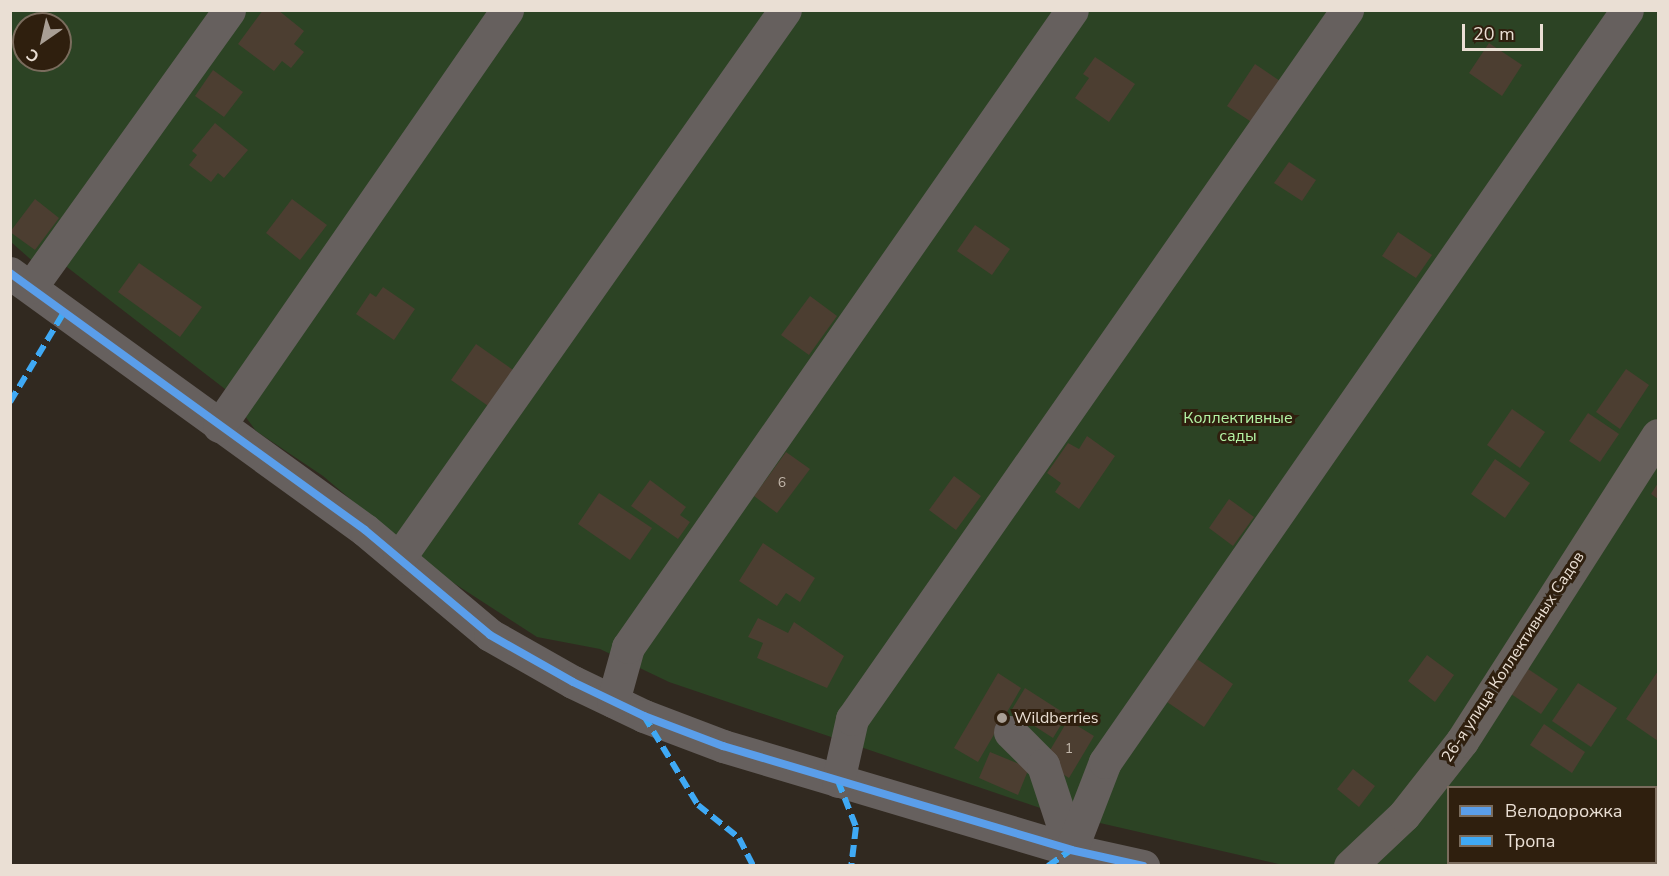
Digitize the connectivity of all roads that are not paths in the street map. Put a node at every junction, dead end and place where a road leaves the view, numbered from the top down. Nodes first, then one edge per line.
1 (229, 10) edge
2 (507, 10) edge
3 (785, 10) edge
4 (1072, 10) edge
5 (1347, 10) edge
6 (1628, 10) edge
7 (21, 280) edge
8 (219, 426) junction
9 (1659, 435) edge
10 (399, 558) junction
11 (613, 701) junction
12 (1010, 732) dead end
13 (837, 781) junction
14 (1071, 850) junction
15 (1143, 866) edge
16 (1350, 866) edge

1 - 7 street
2 - 8 street
3 - 10 street
4 - 11 street
5 - 13 street
6 - 14 street
7 - 8 street
8 - 10 street
9 - 16 main road, 26-я улица Коллективных Садов
10 - 11 street
11 - 13 street
12 - 14 street
13 - 14 street
14 - 15 street

